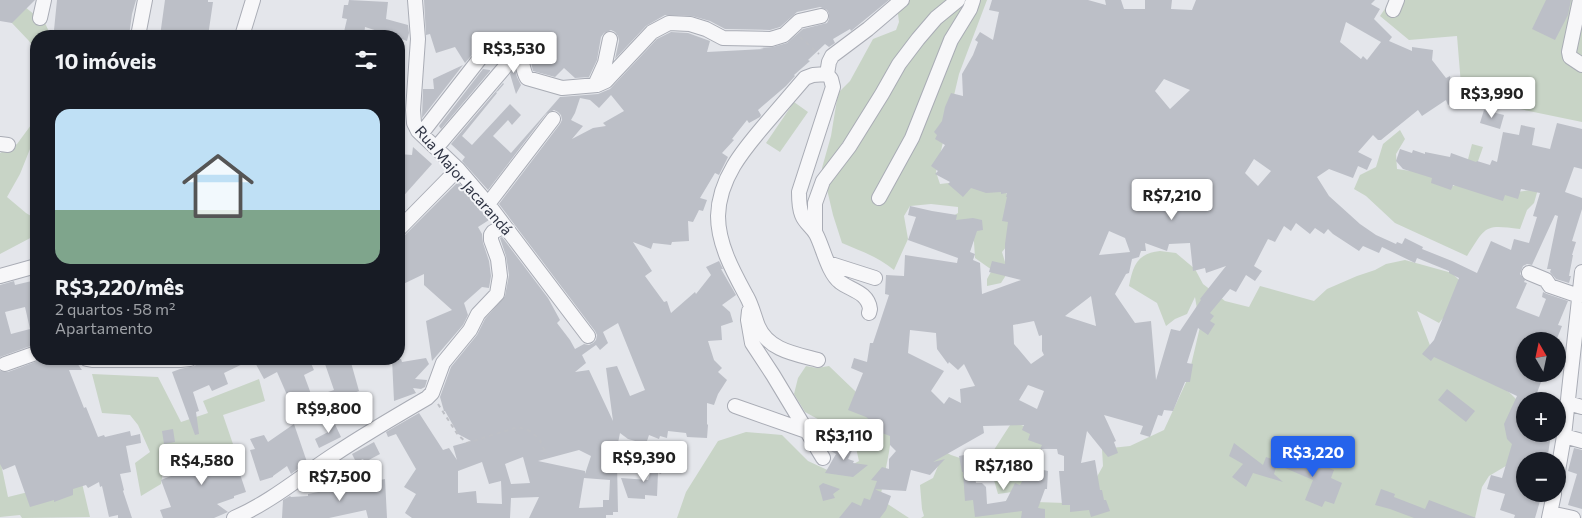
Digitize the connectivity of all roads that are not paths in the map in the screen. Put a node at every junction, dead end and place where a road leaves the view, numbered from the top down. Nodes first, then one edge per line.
1 (44, 0) edge
2 (144, 0) edge
3 (253, 0) edge
4 (415, 0) edge
5 (902, 0) edge
6 (958, 0) edge
7 (973, 0) edge
8 (1580, 0) edge
9 (821, 16) dead end
10 (40, 18) dead end
11 (139, 30) edge
12 (244, 30) edge
13 (610, 39) dead end
14 (1582, 65) edge
15 (505, 67) dead end
16 (828, 68) junction
17 (595, 85) junction
18 (554, 119) dead end
19 (421, 134) junction
20 (436, 148) junction
21 (458, 169) junction
22 (879, 198) dead end
23 (488, 204) junction
24 (405, 223) edge
25 (504, 226) junction
26 (815, 231) junction
27 (828, 263) junction
28 (30, 268) edge
29 (1582, 272) edge
30 (1529, 273) dead end
31 (0, 276) edge
32 (875, 278) dead end
33 (1579, 296) junction
34 (750, 303) junction
35 (869, 313) dead end
36 (588, 336) dead end
37 (1578, 348) edge
38 (30, 354) edge
39 (818, 360) dead end
40 (5, 364) dead end
41 (1568, 403) junction
42 (735, 406) dead end
43 (1582, 407) edge
44 (1566, 420) edge
45 (806, 431) junction
46 (1566, 436) edge
47 (1582, 440) edge
48 (823, 458) dead end
49 (1553, 502) edge
50 (1550, 516) edge
51 (234, 518) edge
52 (1573, 518) edge

1 - 10 street
2 - 11 street
3 - 12 street
4 - 19 street, Rua Major Jacarandá
5 - 16 street
6 - 26 street
7 - 22 street
8 - 14 street
9 - 17 street
13 - 17 street
15 - 20 street
16 - 26 street
16 - 34 street
17 - 19 street
18 - 23 street
19 - 20 street, Rua Major Jacarandá
20 - 21 street, Rua Major Jacarandá
21 - 23 street, Rua Major Jacarandá
21 - 24 street
23 - 25 street, Rua Major Jacarandá
25 - 36 street, Rua Major Jacarandá
25 - 51 street
26 - 27 street
27 - 32 street
27 - 35 street
28 - 31 street
29 - 33 street
30 - 33 street
33 - 37 street
34 - 39 street
34 - 45 street
37 - 41 street
38 - 40 street
41 - 43 street
41 - 44 street
42 - 45 street
45 - 48 street
46 - 47 street
49 - 50 street
50 - 52 street

